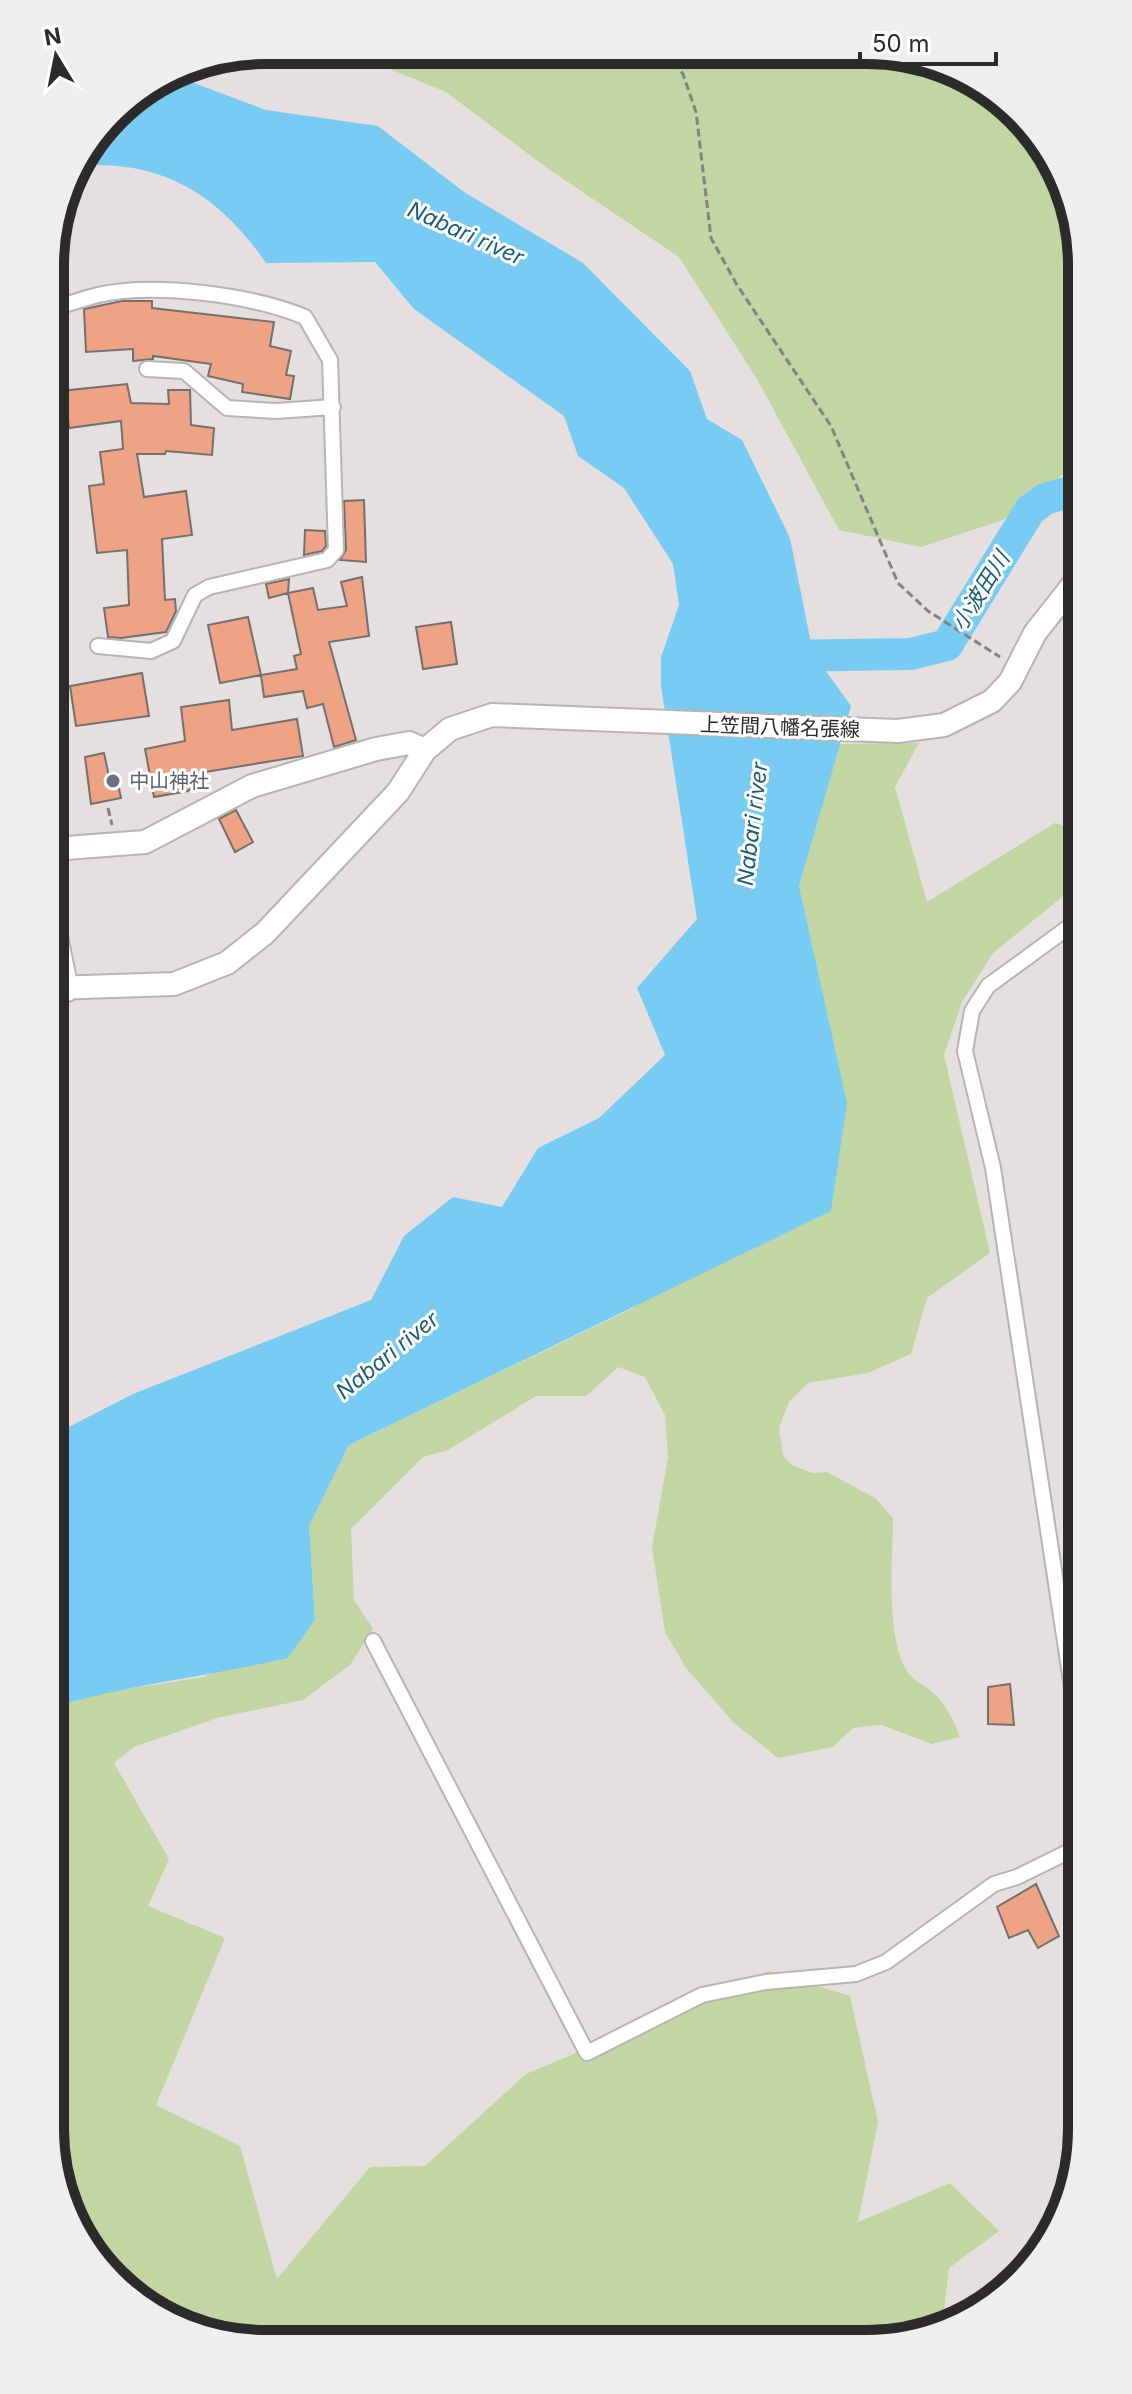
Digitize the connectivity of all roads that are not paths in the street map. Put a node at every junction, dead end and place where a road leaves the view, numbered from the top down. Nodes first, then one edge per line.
1 (64, 304) edge
2 (147, 369) dead end
3 (333, 407) junction
4 (1068, 592) edge
5 (98, 646) dead end
6 (425, 750) junction
7 (64, 848) edge
8 (1068, 928) edge
9 (64, 989) edge
10 (373, 1641) dead end
11 (1068, 1662) edge
12 (1068, 1852) edge

1 - 3 street
2 - 3 street
3 - 5 street
4 - 6 main road, 上笠間八幡名張線
6 - 7 main road
6 - 9 main road, 上笠間八幡名張線
8 - 11 street
10 - 12 street

